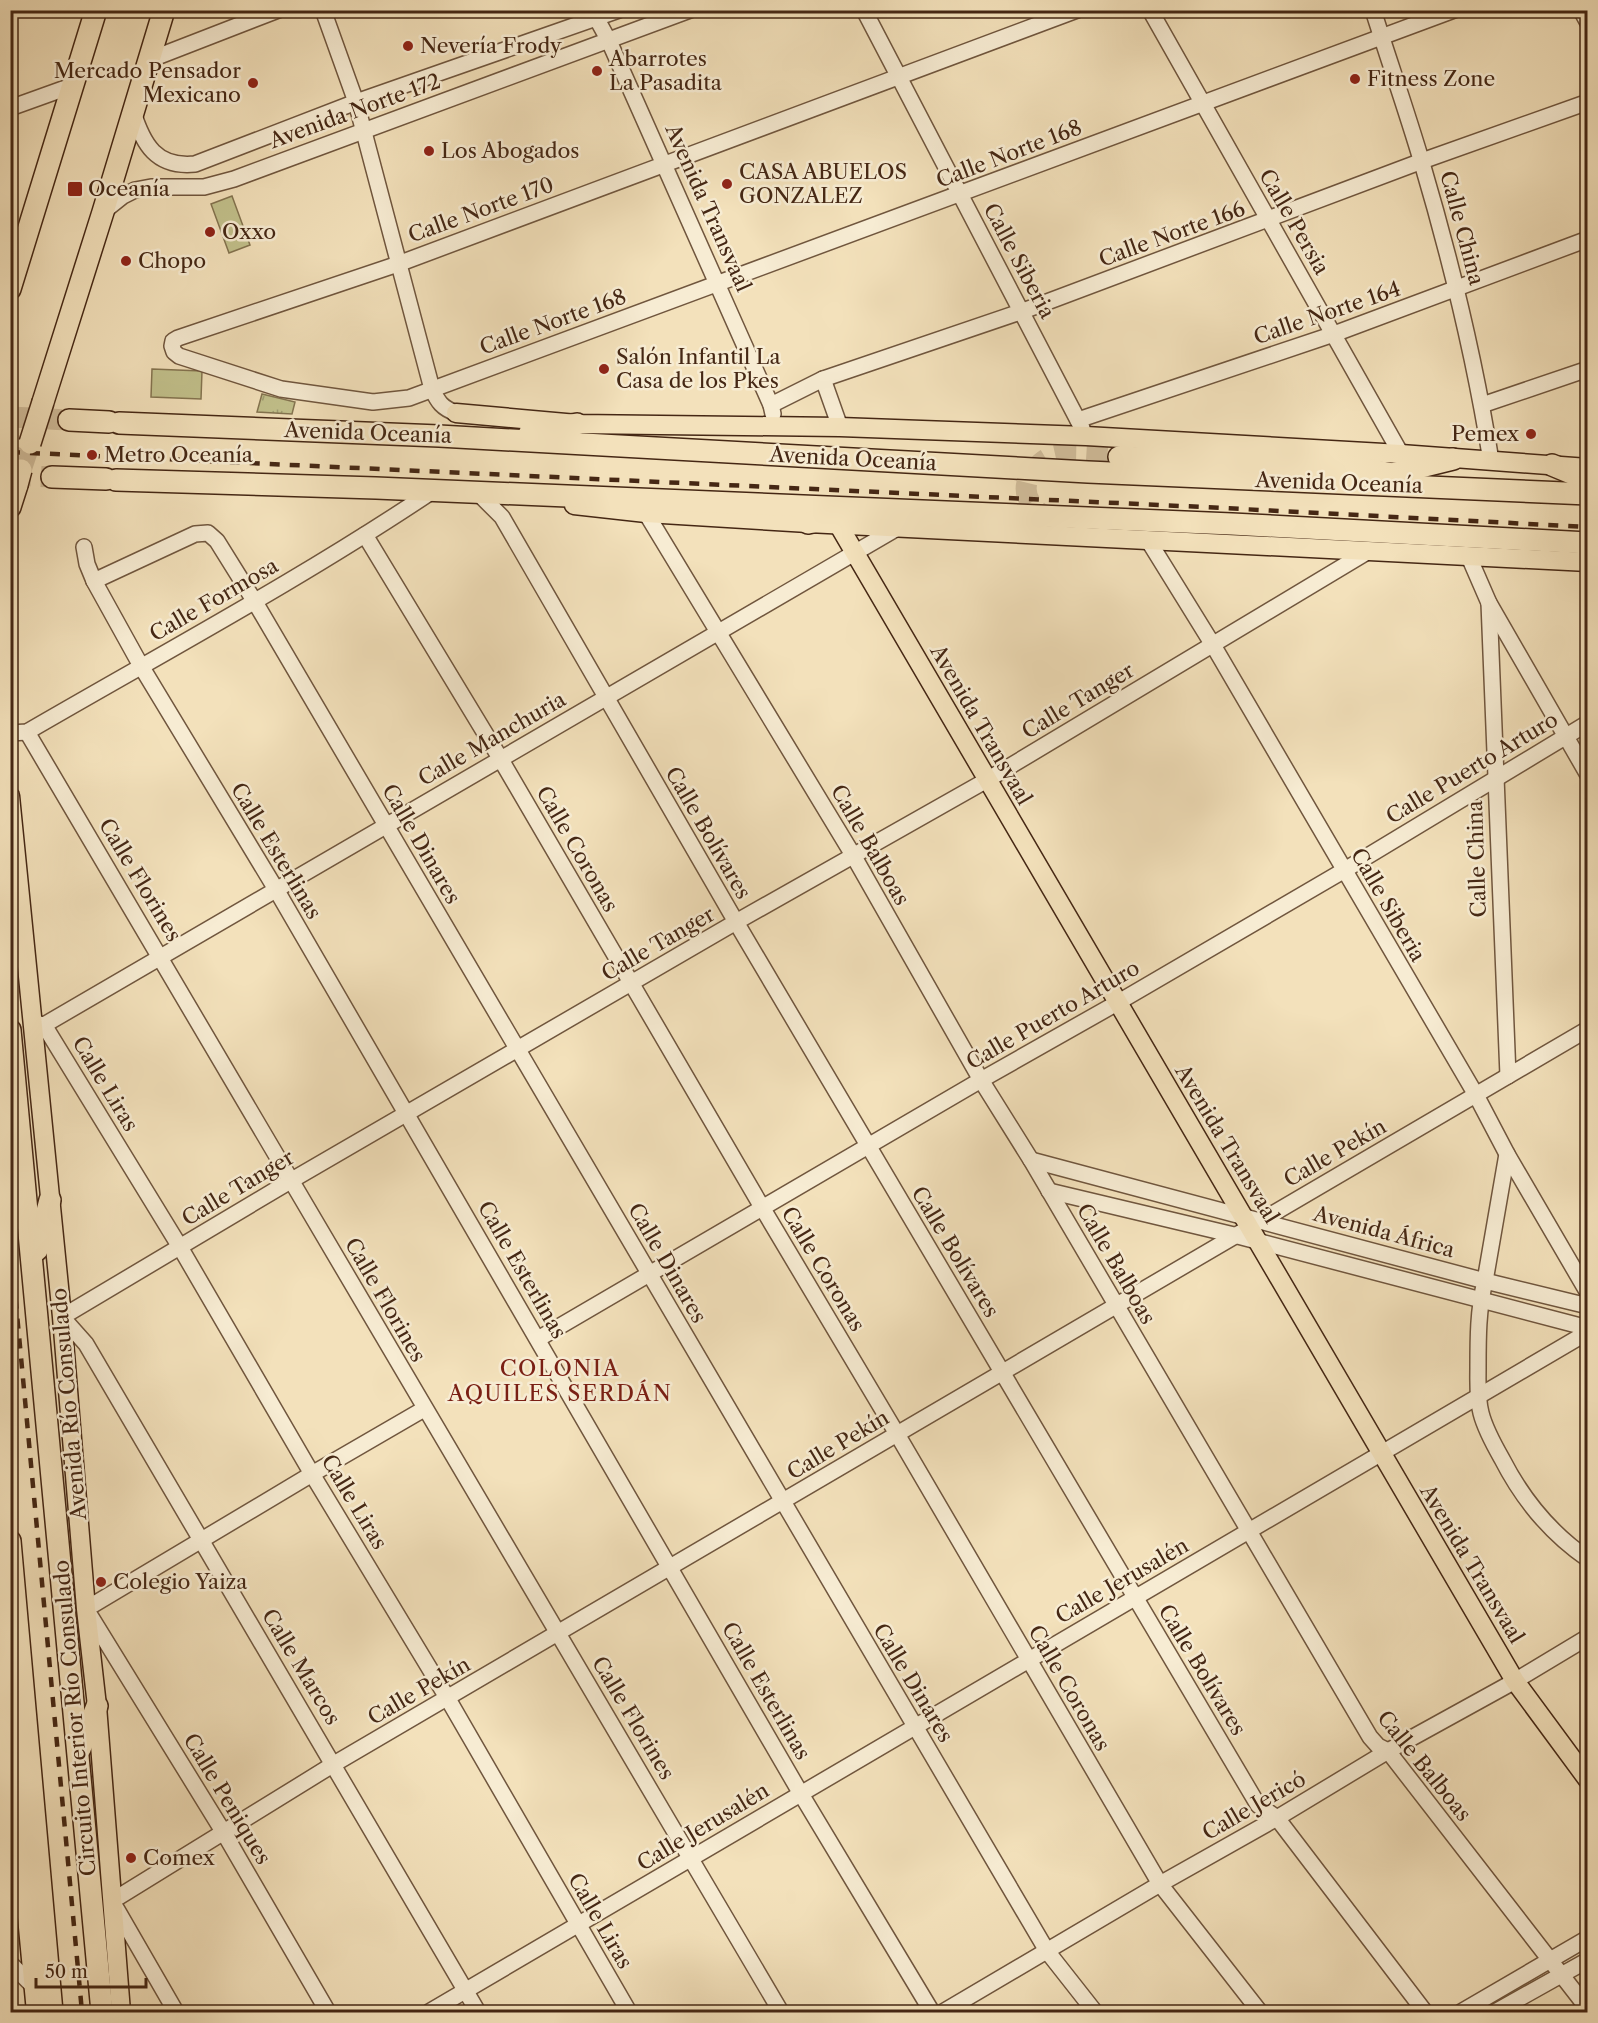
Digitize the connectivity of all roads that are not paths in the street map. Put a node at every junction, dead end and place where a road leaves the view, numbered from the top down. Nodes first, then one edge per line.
1 (96, 10) edge
2 (164, 10) edge
3 (278, 10) edge
4 (323, 10) edge
5 (619, 10) edge
6 (690, 10) edge
7 (864, 10) edge
8 (1077, 10) edge
9 (1150, 10) edge
10 (1373, 10) edge
11 (1455, 10) edge
12 (1581, 10) edge
13 (595, 15) edge
14 (1587, 23) edge
15 (1381, 37) junction
16 (609, 41) junction
17 (149, 60) junction
18 (900, 77) junction
19 (74, 85) junction
20 (356, 102) junction
21 (1587, 102) edge
22 (1203, 103) junction
23 (10, 108) edge
24 (133, 112) junction
25 (363, 131) junction
26 (1422, 161) junction
27 (665, 165) junction
28 (960, 194) junction
29 (104, 212) junction
30 (1268, 220) junction
31 (1587, 239) edge
32 (15, 263) edge
33 (398, 264) junction
34 (719, 284) junction
35 (10, 289) edge
36 (1457, 290) junction
37 (1023, 311) junction
38 (1334, 334) junction
39 (172, 346) joint
40 (1587, 369) edge
41 (823, 380) junction
42 (432, 389) junction
43 (771, 405) junction
44 (1482, 405) junction
45 (456, 413) joint
46 (69, 420) tunnel mouth
47 (577, 424) junction
48 (776, 426) junction
49 (840, 427) junction
50 (1082, 428) junction
51 (491, 439) junction
52 (30, 442) tunnel mouth
53 (1119, 457) tunnel mouth
54 (1453, 459) joint
55 (1491, 461) junction
56 (1396, 464) junction
57 (1552, 465) junction
58 (1587, 468) edge
59 (52, 477) tunnel mouth
60 (19, 478) tunnel mouth
61 (1587, 480) edge
62 (1360, 484) junction
63 (1448, 487) junction
64 (434, 490) junction
65 (477, 492) junction
66 (1587, 494) edge
67 (529, 495) junction
68 (10, 507) edge
69 (873, 510) junction
70 (646, 513) junction
71 (808, 523) junction
72 (838, 524) junction
73 (1116, 526) dead end
74 (899, 527) junction
75 (365, 536) junction
76 (1511, 538) junction
77 (1148, 540) junction
78 (1413, 540) junction
79 (1587, 543) edge
80 (84, 547) dead end
81 (1367, 552) junction
82 (855, 553) junction
83 (1468, 557) junction
84 (1523, 558) junction
85 (1587, 562) edge
86 (94, 581) junction
87 (255, 602) junction
88 (1489, 603) junction
89 (718, 631) junction
90 (1213, 645) junction
91 (141, 666) junction
92 (605, 698) junction
93 (1587, 723) edge
94 (27, 732) junction
95 (10, 733) edge
96 (1564, 737) junction
97 (500, 758) junction
98 (1587, 775) edge
99 (1495, 778) junction
100 (987, 780) junction
101 (10, 796) edge
102 (385, 825) junction
103 (853, 855) junction
104 (1343, 871) junction
105 (277, 891) junction
106 (736, 922) junction
107 (161, 956) junction
108 (631, 984) junction
109 (1117, 1003) junction
110 (39, 1024) junction
111 (1587, 1029) edge
112 (10, 1030) edge
113 (518, 1049) junction
114 (1508, 1076) junction
115 (981, 1080) junction
116 (1476, 1095) junction
117 (406, 1114) junction
118 (868, 1146) junction
119 (1507, 1154) junction
120 (1031, 1160) junction
121 (292, 1180) junction
122 (1049, 1191) junction
123 (50, 1200) junction
124 (763, 1209) junction
125 (1249, 1228) junction
126 (180, 1247) junction
127 (34, 1262) junction
128 (649, 1275) junction
129 (1485, 1281) junction
130 (1587, 1293) edge
131 (1480, 1299) junction
132 (1587, 1306) edge
133 (1116, 1307) junction
134 (62, 1317) junction
135 (1587, 1330) edge
136 (538, 1339) junction
137 (1003, 1373) junction
138 (1477, 1396) junction
139 (424, 1409) junction
140 (897, 1434) junction
141 (1380, 1454) junction
142 (312, 1474) junction
143 (782, 1503) junction
144 (1248, 1532) junction
145 (10, 1541) edge
146 (202, 1541) junction
147 (1587, 1559) edge
148 (670, 1568) junction
149 (1134, 1597) junction
150 (86, 1609) junction
151 (558, 1632) junction
152 (1587, 1637) edge
153 (1028, 1660) junction
154 (1515, 1681) junction
155 (448, 1699) junction
156 (97, 1706) junction
157 (915, 1727) junction
158 (10, 1737) edge
159 (1388, 1751) junction
160 (78, 1755) junction
161 (334, 1764) junction
162 (1587, 1780) edge
163 (13, 1792) edge
164 (801, 1794) junction
165 (1277, 1818) junction
166 (224, 1833) junction
167 (692, 1858) junction
168 (1160, 1884) junction
169 (112, 1901) junction
170 (578, 1926) junction
171 (1587, 1938) edge
172 (1047, 1951) junction
173 (1550, 1959) junction
174 (1587, 1960) edge
175 (10, 1963) edge
176 (1562, 1974) junction
177 (33, 1986) junction
178 (465, 1991) junction
179 (1587, 2009) edge
180 (107, 2011) edge
181 (35, 2012) edge
182 (52, 2013) edge
183 (176, 2013) edge
184 (328, 2013) edge
185 (429, 2013) edge
186 (478, 2013) edge
187 (629, 2013) edge
188 (781, 2013) edge
189 (932, 2013) edge
190 (943, 2013) edge
191 (1095, 2013) edge
192 (1260, 2013) edge
193 (1425, 2013) edge
194 (1461, 2013) edge
195 (1495, 2013) edge

1 - 19 highway
2 - 17 highway
3 - 17 street
4 - 20 street
5 - 13 street, Avenida Norte 172
6 - 16 street, Avenida Norte 172
7 - 18 street, Calle Siberia
8 - 18 street, Calle Norte 170
9 - 22 street, Calle Persia
10 - 15 street, Calle China
11 - 15 street, Calle Norte 168
12 - 14 street
13 - 16 street, Avenida Transvaal
13 - 20 street, Avenida Norte 172
15 - 22 street, Calle Norte 168
15 - 26 street, Calle China
16 - 25 street, Avenida Norte 172
16 - 27 street, Avenida Transvaal
17 - 24 highway
18 - 27 street, Calle Norte 170
18 - 28 street, Calle Siberia
19 - 23 street
19 - 32 highway
20 - 24 street, Avenida Norte 172
20 - 25 street
21 - 26 street, Calle Norte 166
22 - 28 street, Calle Norte 168
22 - 30 street, Calle Persia
24 - 29 highway
25 - 29 street, Avenida Norte 172
25 - 33 street
26 - 30 street, Calle Norte 166
26 - 36 street, Calle China
27 - 33 street, Calle Norte 170
27 - 34 street, Avenida Transvaal
28 - 34 street, Calle Norte 168
28 - 37 street, Calle Siberia
29 - 52 highway, bridge
30 - 37 street, Calle Norte 166
30 - 38 street, Calle Persia
31 - 36 street, Calle Norte 164
32 - 35 highway
33 - 39 street, Calle Norte 170
33 - 42 street
34 - 42 street, Calle Norte 168
34 - 43 street, Avenida Transvaal
36 - 38 street, Calle Norte 164
36 - 44 street, Calle China
37 - 41 street, Calle Norte 166
37 - 50 street, Calle Siberia
38 - 50 street, Calle Norte 164
38 - 56 street, Calle Persia
39 - 42 street, Calle Norte 168
40 - 44 street
41 - 43 street, Calle Norte 166
41 - 49 street
42 - 45 street
43 - 48 street, Avenida Transvaal
44 - 55 street, Calle China
45 - 47 main road, Avenida Oceanía
46 - 51 highway, Avenida Oceanía
47 - 48 main road, Avenida Oceanía
47 - 51 highway
48 - 49 main road, Avenida Oceanía
49 - 50 main road, Avenida Oceanía
50 - 56 main road, Avenida Oceanía
51 - 62 highway, Avenida Oceanía
53 - 56 highway
54 - 55 main road
54 - 56 highway
55 - 57 main road
56 - 62 highway
56 - 63 highway
57 - 58 main road
57 - 61 highway
59 - 64 highway
60 - 68 highway
62 - 63 highway, Avenida Oceanía
63 - 66 highway, Avenida Oceanía
64 - 65 highway
64 - 75 street, Calle Formosa
65 - 67 highway
65 - 92 street, Calle Bolívares
67 - 69 highway
67 - 70 main road
69 - 71 highway
69 - 76 highway
70 - 71 main road
70 - 89 street, Calle Balboas
71 - 72 main road
72 - 74 main road
72 - 82 main road, Avenida Transvaal
73 - 78 highway
74 - 77 main road
74 - 82 street, Calle Manchuria
75 - 87 street, Calle Formosa
75 - 97 street, Calle Coronas
76 - 78 highway
76 - 79 highway
77 - 81 main road
77 - 90 street, Calle Siberia
78 - 84 main road
80 - 86 street, Calle Esterlinas
81 - 83 main road
81 - 90 street, Calle Tanger
82 - 89 street, Calle Manchuria
82 - 100 main road, Avenida Transvaal
83 - 84 main road
83 - 88 street
84 - 85 main road
86 - 87 street, Calle Dinares
86 - 91 street, Calle Esterlinas
87 - 91 street, Calle Formosa
87 - 102 street, Calle Dinares
88 - 96 street
88 - 99 street, Calle China
89 - 92 street, Calle Manchuria
89 - 103 street, Calle Balboas
90 - 100 street, Calle Tanger
90 - 104 street, Calle Siberia
91 - 94 street, Calle Formosa
91 - 105 street, Calle Esterlinas
92 - 97 street, Calle Manchuria
92 - 106 street, Calle Bolívares
93 - 96 street, Calle Puerto Arturo
94 - 95 street, Calle Formosa
94 - 107 street, Calle Florines
96 - 98 street
96 - 99 street, Calle Puerto Arturo
97 - 102 street, Calle Manchuria
97 - 108 street, Calle Coronas
99 - 104 street, Calle Puerto Arturo
99 - 114 street, Calle China
100 - 103 street, Calle Tanger
100 - 109 main road, Avenida Transvaal
101 - 110 main road, Avenida Río Consulado
102 - 105 street, Calle Manchuria
102 - 113 street, Calle Dinares
103 - 106 street, Calle Tanger
103 - 115 street, Calle Balboas
104 - 109 street, Calle Puerto Arturo
104 - 116 street, Calle Siberia
105 - 107 street, Calle Manchuria
105 - 117 street, Calle Esterlinas
106 - 108 street, Calle Tanger
106 - 118 street, Calle Bolívares
107 - 110 street, Calle Manchuria
107 - 121 street, Calle Florines
108 - 113 street, Calle Tanger
108 - 124 street, Calle Coronas
109 - 115 street, Calle Puerto Arturo
109 - 125 main road, Avenida Transvaal
110 - 123 main road, Avenida Río Consulado
110 - 126 street, Calle Liras
111 - 114 street, Calle Pekín
112 - 127 highway, Circuito Interior Río Consulado
113 - 117 street, Calle Tanger
113 - 128 street, Calle Dinares
114 - 116 street, Calle Pekín
115 - 118 street, Calle Puerto Arturo
115 - 120 street, Calle Balboas
116 - 119 street, Calle Siberia
116 - 125 street, Calle Pekín
117 - 121 street, Calle Tanger
117 - 136 street, Calle Esterlinas
118 - 124 street, Calle Puerto Arturo
118 - 137 street, Calle Bolívares
119 - 129 street
119 - 130 street, Calle Siberia
120 - 122 street, Calle Balboas
120 - 125 street, Avenida África
121 - 126 street, Calle Tanger
121 - 139 street, Calle Florines
122 - 125 street, Avenida África
122 - 133 street, Calle Balboas
123 - 127 highway
123 - 134 main road, Avenida Río Consulado
124 - 128 street, Calle Puerto Arturo
124 - 140 street, Calle Coronas
125 - 129 street, Avenida África
125 - 131 street, Avenida África
125 - 133 street, Calle Pekín
125 - 141 main road, Avenida Transvaal
126 - 134 street, Calle Tanger
126 - 142 street, Calle Liras
127 - 160 highway, Circuito Interior Río Consulado
128 - 136 street, Calle Puerto Arturo
128 - 143 street, Calle Dinares
129 - 131 street
129 - 132 street, Avenida África
131 - 135 street, Avenida África
131 - 138 street
133 - 137 street, Calle Pekín
133 - 144 street, Calle Balboas
134 - 146 street, Calle Marcos
134 - 150 main road, Avenida Río Consulado
135 - 138 street, Calle Jerusalén
136 - 148 street, Calle Esterlinas
137 - 140 street, Calle Pekín
137 - 149 street, Calle Bolívares
138 - 141 street, Calle Jerusalén
138 - 147 street
139 - 142 street
139 - 151 street, Calle Florines
140 - 143 street, Calle Pekín
140 - 153 street, Calle Coronas
141 - 144 street, Calle Jerusalén
141 - 154 main road, Avenida Transvaal
142 - 146 street
142 - 155 street, Calle Liras
143 - 148 street, Calle Pekín
143 - 157 street, Calle Dinares
144 - 149 street, Calle Jerusalén
144 - 159 street, Calle Balboas
145 - 182 highway
146 - 150 street
146 - 161 street, Calle Marcos
148 - 151 street, Calle Pekín
148 - 164 street, Calle Esterlinas
149 - 153 street, Calle Jerusalén
149 - 165 street, Calle Bolívares
150 - 156 main road, Avenida Río Consulado
150 - 166 street, Calle Peniques
151 - 155 street, Calle Pekín
151 - 167 street, Calle Florines
152 - 154 street, Calle Jericó
153 - 157 street, Calle Jerusalén
153 - 168 street, Calle Coronas
154 - 159 street, Calle Jericó
154 - 162 main road, Avenida Transvaal
155 - 161 street, Calle Pekín
155 - 170 street, Calle Liras
156 - 160 highway
156 - 169 main road, Avenida Río Consulado
157 - 164 street, Calle Jerusalén
157 - 172 street, Calle Dinares
158 - 163 main road
159 - 165 street, Calle Jericó
159 - 173 street, Calle Balboas
160 - 180 highway, Circuito Interior Río Consulado
161 - 166 street, Calle Pekín
161 - 178 street, Calle Marcos
163 - 177 main road
164 - 167 street, Calle Jerusalén
164 - 189 street, Calle Esterlinas
165 - 168 street, Calle Jericó
165 - 193 street, Calle Bolívares
166 - 169 street, Calle Pekín
166 - 184 street, Calle Peniques
167 - 170 street, Calle Jerusalén
167 - 188 street, Calle Florines
168 - 172 street, Calle Jericó
168 - 192 street, Calle Coronas
169 - 180 main road, Avenida Río Consulado
169 - 183 street
170 - 178 street, Calle Jerusalén
170 - 187 street, Calle Liras
171 - 173 street
172 - 190 street, Calle Jericó
172 - 191 street, Calle Dinares
173 - 176 street, Calle Balboas
173 - 194 street
174 - 176 street
175 - 177 street
176 - 179 street, Calle Balboas
176 - 195 street
177 - 181 main road
178 - 185 street, Calle Jerusalén
178 - 186 street, Calle Marcos

